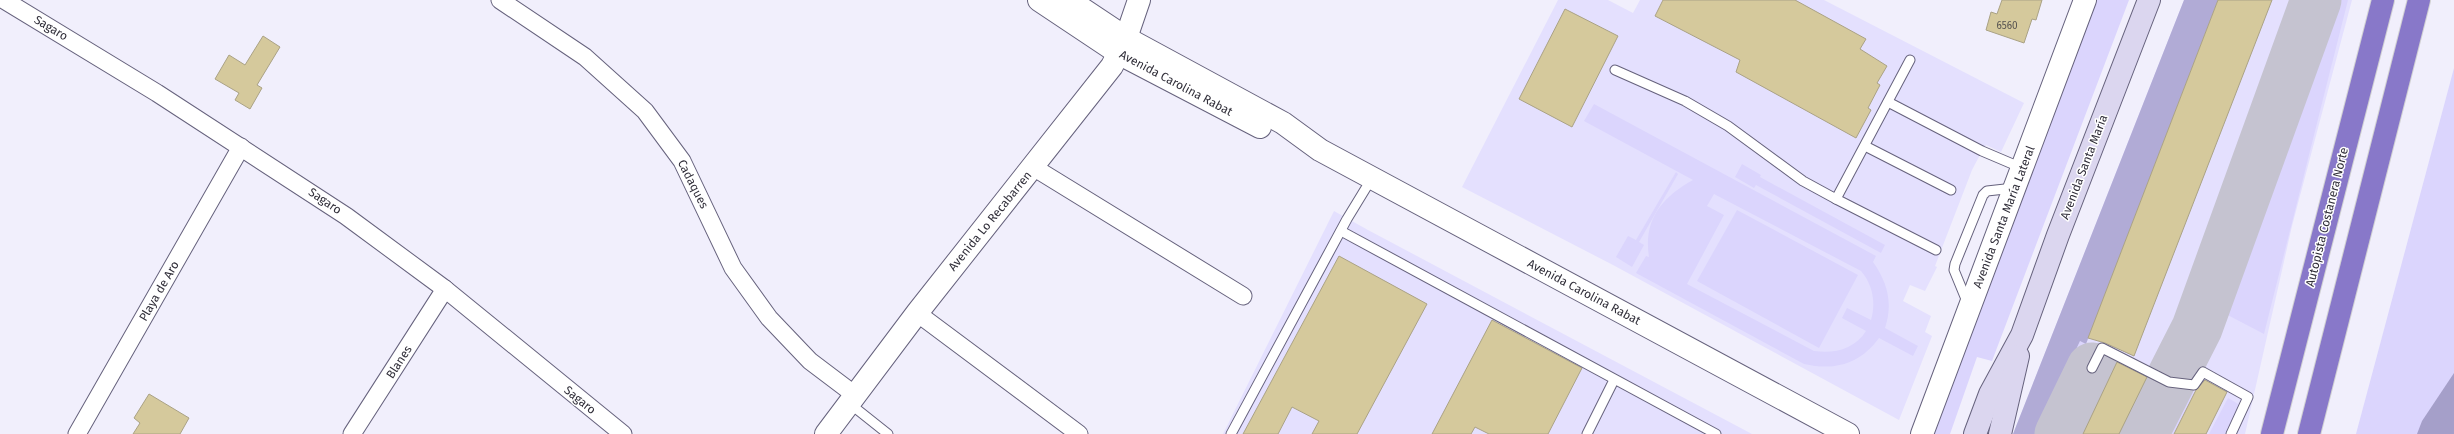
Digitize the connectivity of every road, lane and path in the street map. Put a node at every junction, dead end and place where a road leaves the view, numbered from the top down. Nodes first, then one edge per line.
1 (4, 0) edge
2 (500, 0) edge
3 (1039, 0) edge
4 (1069, 0) edge
5 (1139, 0) edge
6 (2085, 0) edge
7 (2149, 0) edge
8 (2383, 0) edge
9 (2419, 5) edge
10 (1123, 46) junction
11 (1910, 60) dead end
12 (1615, 70) dead end
13 (1888, 102) junction
14 (1865, 146) junction
15 (241, 148) junction
16 (1033, 168) junction
17 (2024, 168) junction
18 (1372, 178) junction
19 (1951, 190) dead end
20 (1836, 199) junction
21 (1341, 231) junction
22 (1936, 250) dead end
23 (445, 289) junction
24 (1243, 296) dead end
25 (917, 313) junction
26 (2022, 335) junction
27 (2092, 368) dead end
28 (1614, 380) junction
29 (852, 399) junction
30 (77, 434) edge
31 (352, 434) edge
32 (623, 434) edge
33 (826, 434) edge
34 (888, 434) edge
35 (1079, 434) edge
36 (1231, 434) edge
37 (1587, 434) edge
38 (1716, 434) edge
39 (1848, 434) edge
40 (1922, 434) edge
41 (1974, 434) edge
42 (2000, 434) edge
43 (2231, 434) edge
44 (2272, 434) edge
45 (2309, 434) edge

1 - 15 street, Sagaro
2 - 29 street, Cadaques
3 - 10 street, Avenida Carolina Rabat
4 - 10 street, Avenida Carolina Rabat
5 - 10 street, Avenida Lo Recabarren
6 - 17 street, Avenida Santa María Lateral
7 - 26 main road, Avenida Santa María
8 - 44 highway, Autopista Costanera Norte
9 - 45 highway
10 - 16 street, Avenida Lo Recabarren
10 - 18 street, Avenida Carolina Rabat
11 - 13 lane
12 - 20 lane
13 - 14 lane
13 - 17 lane
14 - 19 lane
14 - 20 lane
15 - 23 street, Sagaro
15 - 30 street, Playa de Aro
16 - 24 street
16 - 25 street, Avenida Lo Recabarren
17 - 40 street, Avenida Santa María Lateral
18 - 21 lane
18 - 39 street, Avenida Carolina Rabat
20 - 22 lane
21 - 28 lane
21 - 36 lane
23 - 31 street, Blanes
23 - 32 street, Sagaro
25 - 29 street, Avenida Lo Recabarren
25 - 35 street
26 - 41 main road, Avenida Santa María
26 - 42 main road, Avenida Santa María
27 - 43 lane
28 - 37 lane
28 - 38 lane
29 - 33 street, Avenida Lo Recabarren
29 - 34 lane

